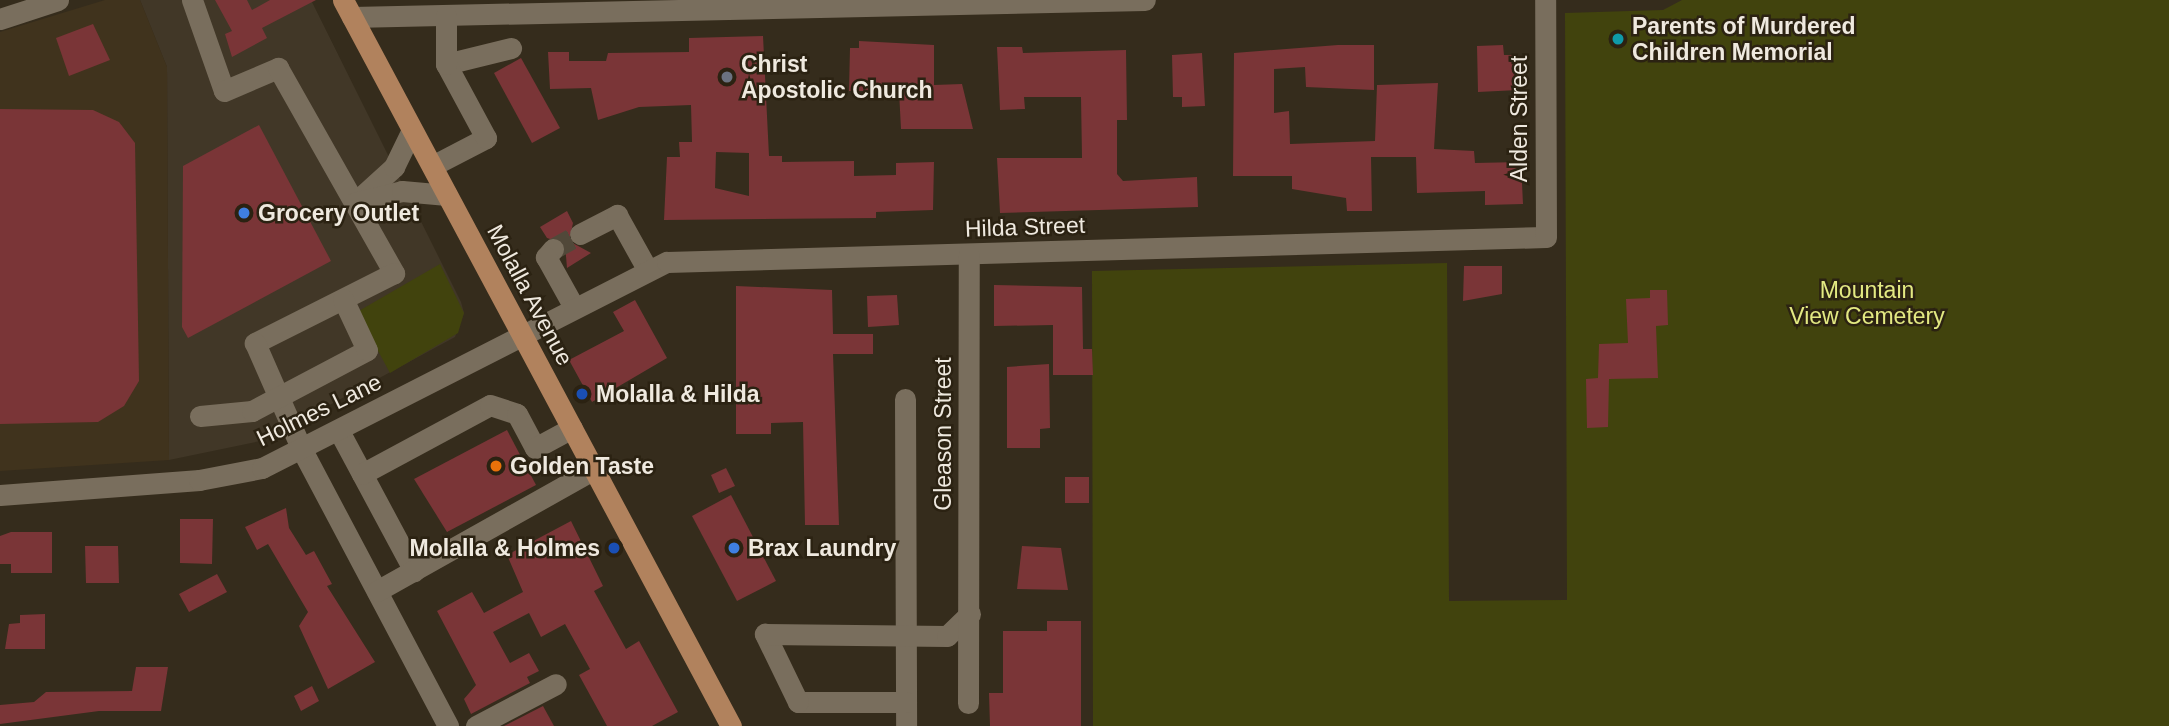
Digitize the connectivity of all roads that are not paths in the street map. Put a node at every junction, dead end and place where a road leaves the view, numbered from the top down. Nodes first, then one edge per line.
1 (58, 0) edge
2 (192, 0) edge
3 (1145, 0) edge
4 (1545, 0) edge
5 (926, 3) edge
6 (698, 6) edge
7 (610, 7) edge
8 (347, 8) edge
9 (541, 8) edge
10 (459, 10) edge
11 (0, 19) edge
12 (511, 48) dead end
13 (446, 64) junction
14 (412, 130) junction
15 (432, 166) junction
16 (447, 195) junction
17 (354, 203) junction
18 (580, 234) tunnel mouth
19 (1546, 237) joint
20 (553, 249) dead end
21 (969, 255) junction
22 (647, 269) junction
23 (343, 299) junction
24 (574, 307) junction
25 (522, 334) junction
26 (278, 399) junction
27 (905, 399) dead end
28 (200, 416) dead end
29 (572, 428) junction
30 (339, 431) junction
31 (302, 450) junction
32 (594, 470) junction
33 (362, 474) junction
34 (0, 495) edge
35 (414, 571) junction
36 (377, 591) junction
37 (970, 614) junction
38 (906, 636) junction
39 (556, 684) dead end
40 (906, 702) junction
41 (968, 703) dead end
42 (726, 724) edge
43 (448, 726) edge
44 (476, 726) edge
45 (906, 726) edge

1 - 11 street
2 - 17 street
3 - 5 street
4 - 19 street, Alden Street
5 - 6 street
6 - 7 street
7 - 9 street
8 - 10 street
8 - 14 main road, Molalla Avenue
9 - 10 street
10 - 13 street
12 - 13 street
13 - 15 street
14 - 15 main road, Molalla Avenue
14 - 17 street
15 - 16 main road, Molalla Avenue
16 - 17 street
16 - 25 main road, Molalla Avenue
17 - 23 street
18 - 22 street
19 - 21 street, Hilda Street
20 - 24 street
21 - 22 street, Hilda Street
21 - 37 street, Gleason Street
22 - 24 street, Hilda Street
23 - 26 street
23 - 26 street
24 - 25 street, Hilda Street
25 - 29 main road, Molalla Avenue
25 - 30 street, Holmes Lane
26 - 28 street
26 - 31 street
27 - 38 street
29 - 32 main road, Molalla Avenue
29 - 33 street
30 - 31 street, Holmes Lane
30 - 33 street
31 - 34 street, Holmes Lane
31 - 36 street
32 - 35 street
32 - 42 main road, Molalla Avenue
33 - 35 street
35 - 36 street
36 - 43 street
37 - 38 street
37 - 41 street, Gleason Street
38 - 40 street
38 - 40 street
39 - 44 street
40 - 45 street

